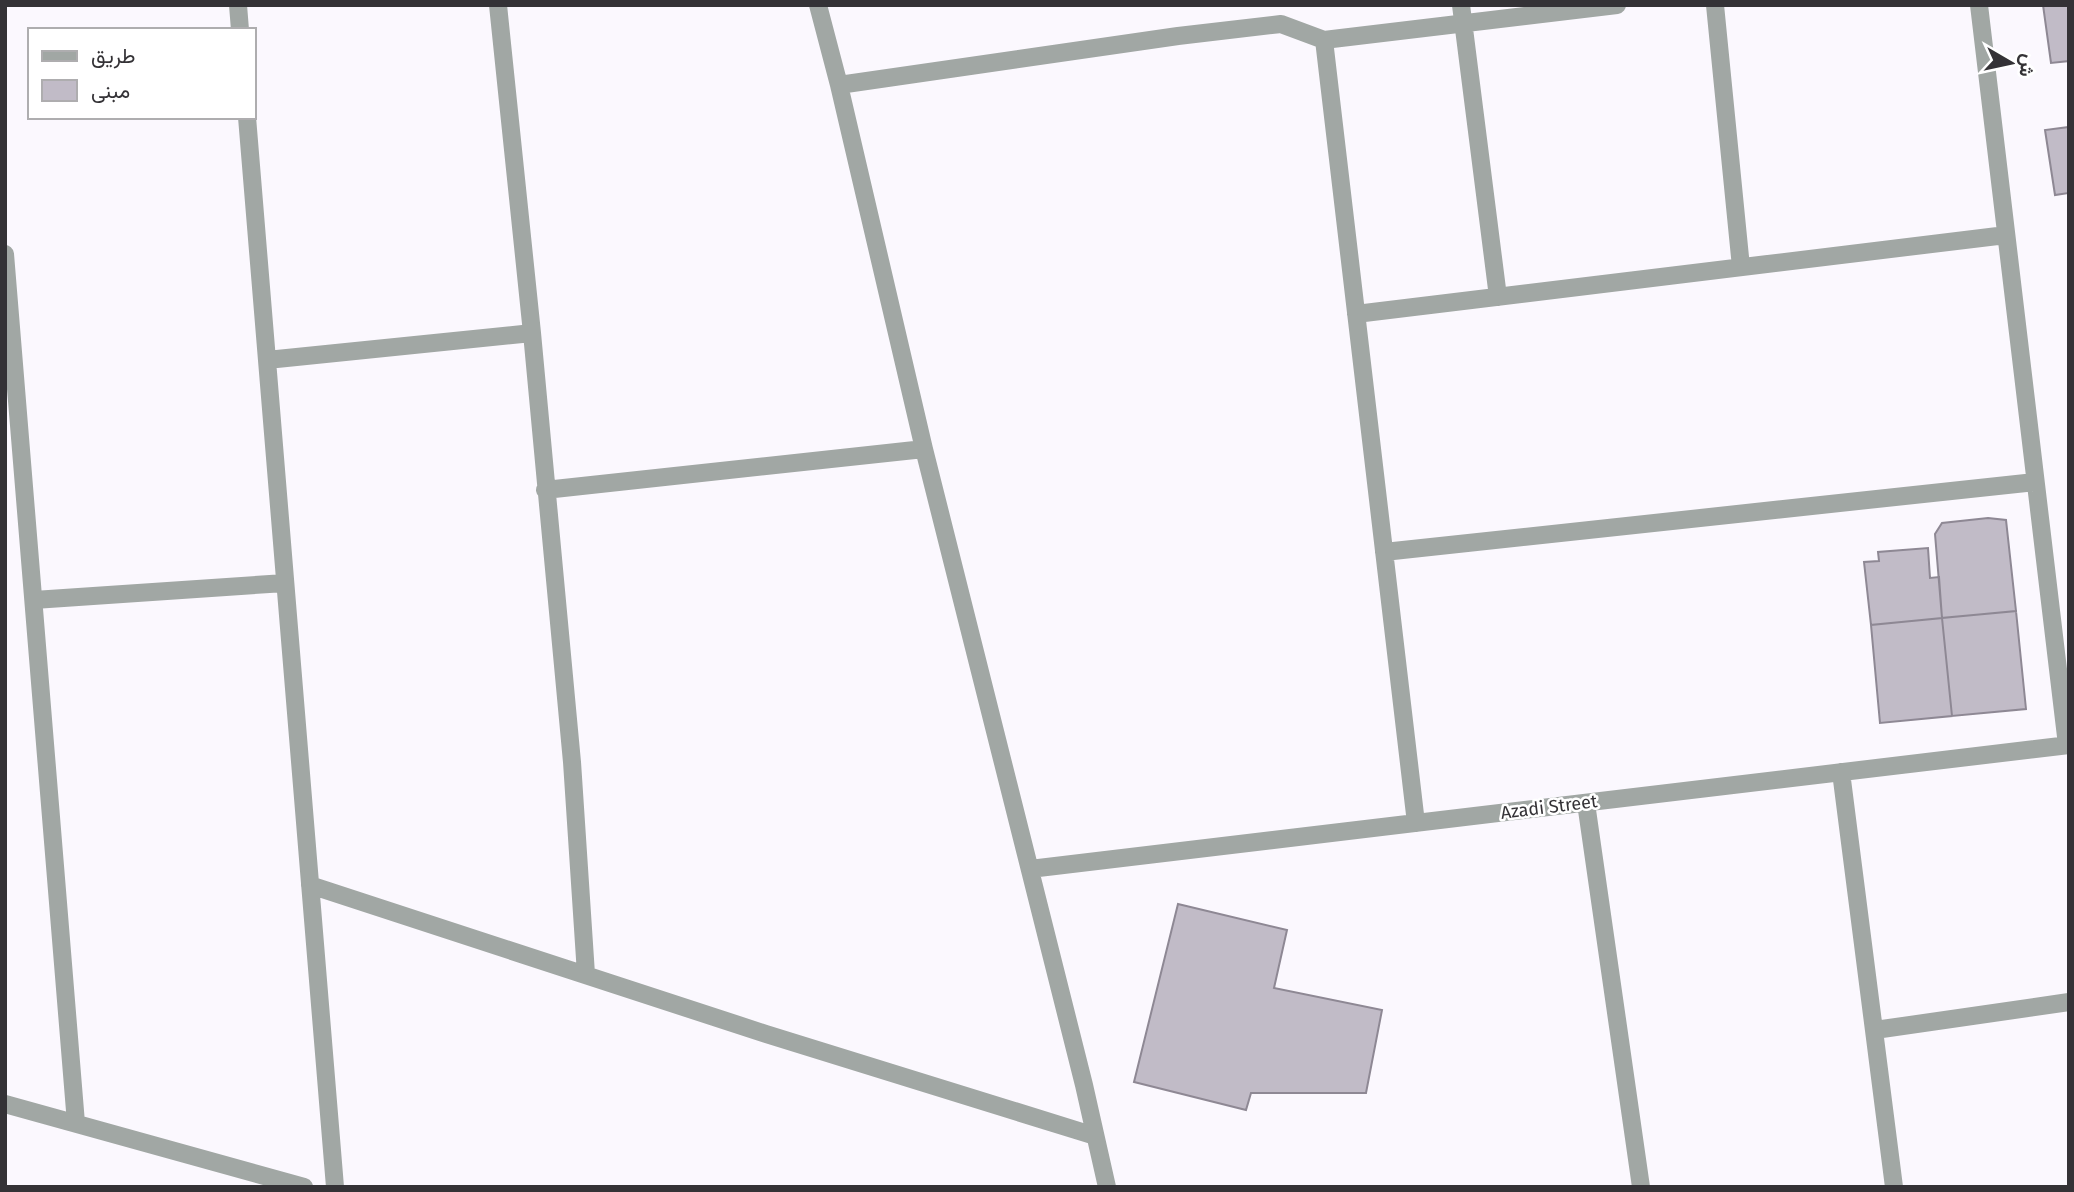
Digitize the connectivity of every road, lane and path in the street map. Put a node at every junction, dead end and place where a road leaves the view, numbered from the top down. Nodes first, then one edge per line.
1 (238, 5) edge
2 (498, 5) edge
3 (818, 5) edge
4 (1461, 5) edge
5 (1617, 5) edge
6 (1715, 5) edge
7 (1979, 5) edge
8 (1463, 24) junction
9 (240, 28) edge
10 (1324, 40) junction
11 (839, 85) junction
12 (247, 119) edge
13 (2006, 235) junction
14 (5, 254) edge
15 (1741, 267) junction
16 (1498, 297) junction
17 (1356, 314) junction
18 (532, 333) junction
19 (267, 360) junction
20 (924, 449) junction
21 (2035, 482) junction
22 (545, 490) junction
23 (1384, 552) junction
24 (285, 583) junction
25 (34, 600) junction
26 (2068, 745) edge
27 (1841, 772) junction
28 (1586, 803) junction
29 (1416, 823) junction
30 (1030, 869) junction
31 (310, 885) junction
32 (586, 974) junction
33 (2069, 1002) edge
34 (1875, 1030) junction
35 (5, 1104) edge
36 (76, 1124) junction
37 (1095, 1136) junction
38 (304, 1187) edge
39 (335, 1187) edge
40 (1107, 1187) edge
41 (1642, 1187) edge
42 (1895, 1187) edge

1 - 9 street
2 - 18 street
3 - 11 street
4 - 8 street
5 - 8 street
6 - 15 street
7 - 13 street
8 - 10 street
8 - 16 street
10 - 11 street
10 - 17 street
11 - 20 street
12 - 19 street
13 - 15 street
13 - 21 street
14 - 25 street
15 - 16 street
16 - 17 street
17 - 23 street
18 - 19 street
18 - 22 street
19 - 24 street
20 - 22 street
20 - 30 street
21 - 23 street
21 - 26 street
22 - 32 street
23 - 29 street
24 - 25 street
24 - 31 street
25 - 36 street
26 - 27 street, Azadi Street
27 - 28 street, Azadi Street
27 - 34 street
28 - 29 street, Azadi Street
28 - 41 street
29 - 30 street, Azadi Street
30 - 37 street
31 - 32 street
31 - 39 street
32 - 37 street
33 - 34 street
34 - 42 street
35 - 36 street
36 - 38 street
37 - 40 street

